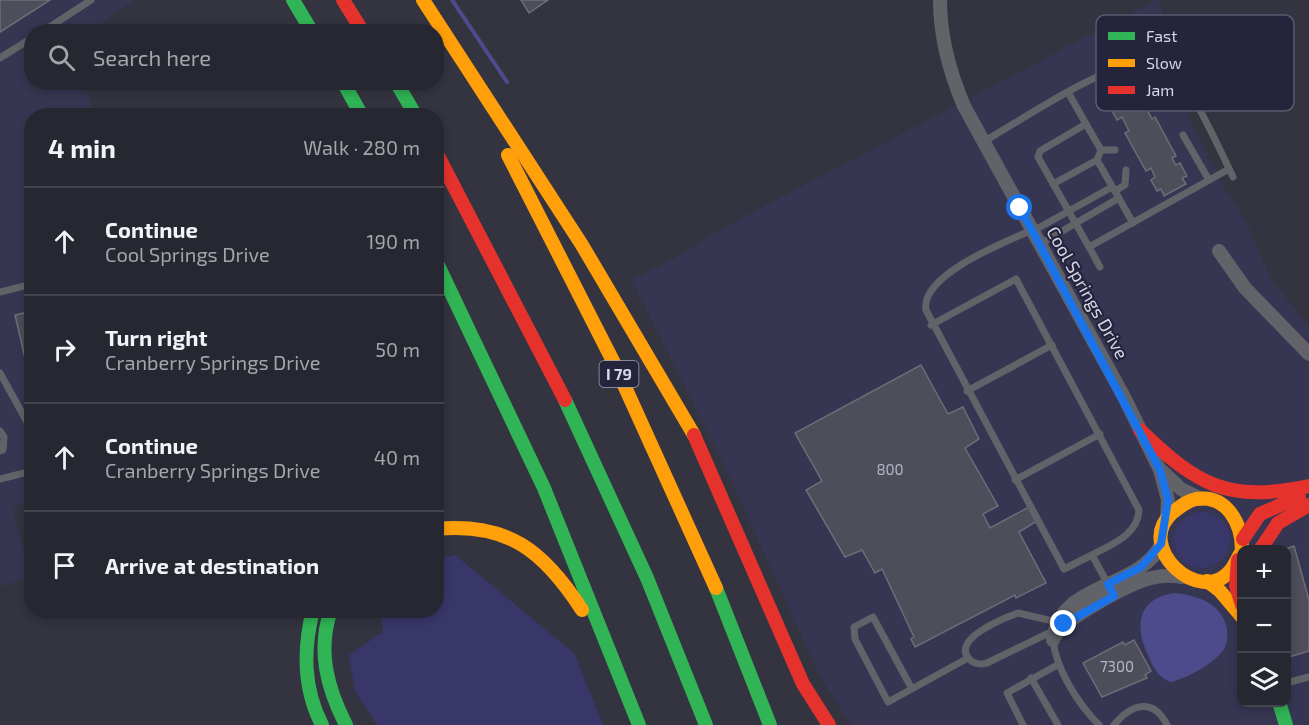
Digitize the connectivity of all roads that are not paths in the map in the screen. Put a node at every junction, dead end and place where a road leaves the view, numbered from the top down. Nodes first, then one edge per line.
1 (91, 0) edge
2 (292, 0) edge
3 (343, 0) edge
4 (413, 0) edge
5 (423, 0) edge
6 (940, 0) edge
7 (54, 24) edge
8 (302, 24) edge
9 (307, 24) edge
10 (358, 24) edge
11 (428, 24) edge
12 (439, 24) edge
13 (444, 32) edge
14 (24, 43) edge
15 (444, 51) edge
16 (0, 58) edge
17 (1096, 80) edge
18 (334, 90) edge
19 (347, 90) edge
20 (401, 90) edge
21 (1069, 93) junction
22 (341, 108) edge
23 (358, 108) edge
24 (411, 108) edge
25 (1198, 111) edge
26 (1086, 124) junction
27 (1183, 135) dead end
28 (982, 142) junction
29 (1101, 150) junction
30 (1115, 150) dead end
31 (1097, 160) junction
32 (444, 167) edge
33 (1229, 169) junction
34 (1126, 170) dead end
35 (1233, 177) dead end
36 (1209, 180) junction
37 (1053, 184) junction
38 (1115, 192) junction
39 (1069, 212) junction
40 (1075, 223) junction
41 (1133, 223) junction
42 (1035, 235) junction
43 (1089, 247) junction
44 (1219, 251) dead end
45 (1100, 267) dead end
46 (444, 278) edge
47 (24, 286) edge
48 (0, 292) edge
49 (931, 325) junction
50 (1052, 345) junction
51 (1309, 354) edge
52 (0, 372) edge
53 (967, 391) junction
54 (24, 416) edge
55 (1140, 430) junction
56 (0, 431) edge
57 (1100, 434) junction
58 (0, 451) edge
59 (1160, 470) junction
60 (24, 473) edge
61 (0, 478) edge
62 (1015, 480) junction
63 (1309, 491) edge
64 (1201, 499) junction
65 (1309, 506) edge
66 (1228, 508) junction
67 (1167, 519) junction
68 (444, 527) edge
69 (1161, 544) junction
70 (1241, 545) edge
71 (1244, 545) edge
72 (1263, 545) edge
73 (1092, 555) junction
74 (1237, 557) edge
75 (1183, 577) junction
76 (1207, 581) junction
77 (1111, 590) junction
78 (1237, 611) edge
79 (311, 618) edge
80 (329, 618) edge
81 (1055, 631) junction
82 (968, 658) junction
83 (1059, 664) junction
84 (1309, 677) edge
85 (1031, 678) junction
86 (1291, 682) edge
87 (912, 689) junction
88 (1281, 707) edge
89 (322, 725) edge
90 (346, 725) edge
91 (638, 725) edge
92 (706, 725) edge
93 (770, 725) edge
94 (829, 725) edge
95 (1023, 725) edge
96 (1058, 725) edge
97 (1099, 725) edge
98 (1114, 725) edge
99 (1167, 725) edge
100 (1286, 725) edge

1 - 7 lane
2 - 8 main road
2 - 9 main road
3 - 10 main road
4 - 11 main road
5 - 12 main road
6 - 28 street, Cool Springs Drive
13 - 94 main road
14 - 16 lane
15 - 93 main road, I 79
17 - 21 lane
18 - 22 main road
19 - 23 main road
20 - 24 main road
21 - 26 lane
21 - 28 lane
25 - 33 lane
26 - 29 lane
26 - 37 lane
27 - 36 lane
28 - 42 street, Cool Springs Drive
29 - 30 lane
29 - 31 lane
31 - 37 lane
31 - 38 lane
32 - 92 main road
33 - 35 lane
33 - 36 lane
34 - 38 lane
36 - 41 lane
37 - 39 lane
38 - 39 lane
38 - 40 lane
38 - 41 lane
39 - 40 lane
39 - 42 lane
40 - 42 lane
40 - 43 lane
41 - 43 lane
42 - 49 lane
42 - 55 street, Cool Springs Drive
43 - 45 lane
44 - 51 street
46 - 91 main road
47 - 48 lane
49 - 50 lane
49 - 53 lane
50 - 53 lane
50 - 57 lane
52 - 54 lane
53 - 62 lane
55 - 59 street, Cool Springs Drive
55 - 63 main road
56 - 58 lane
57 - 62 lane
57 - 73 lane
59 - 64 street, Cool Springs Drive
59 - 67 street, Cool Springs Drive
60 - 61 lane
62 - 73 lane
63 - 66 main road
63 - 71 main road
64 - 66 main road
64 - 67 main road
65 - 72 main road
66 - 70 main road
67 - 69 main road
68 - 91 main road
69 - 75 main road
69 - 77 street
73 - 77 lane
74 - 76 main road
75 - 76 main road
75 - 77 street
76 - 78 main road
77 - 81 street
79 - 89 main road
80 - 90 main road
81 - 82 lane
81 - 82 lane
81 - 83 lane
82 - 87 lane
83 - 85 lane
83 - 97 lane
84 - 86 lane
85 - 95 lane
85 - 96 lane
87 - 87 lane
88 - 100 main road
98 - 99 lane

